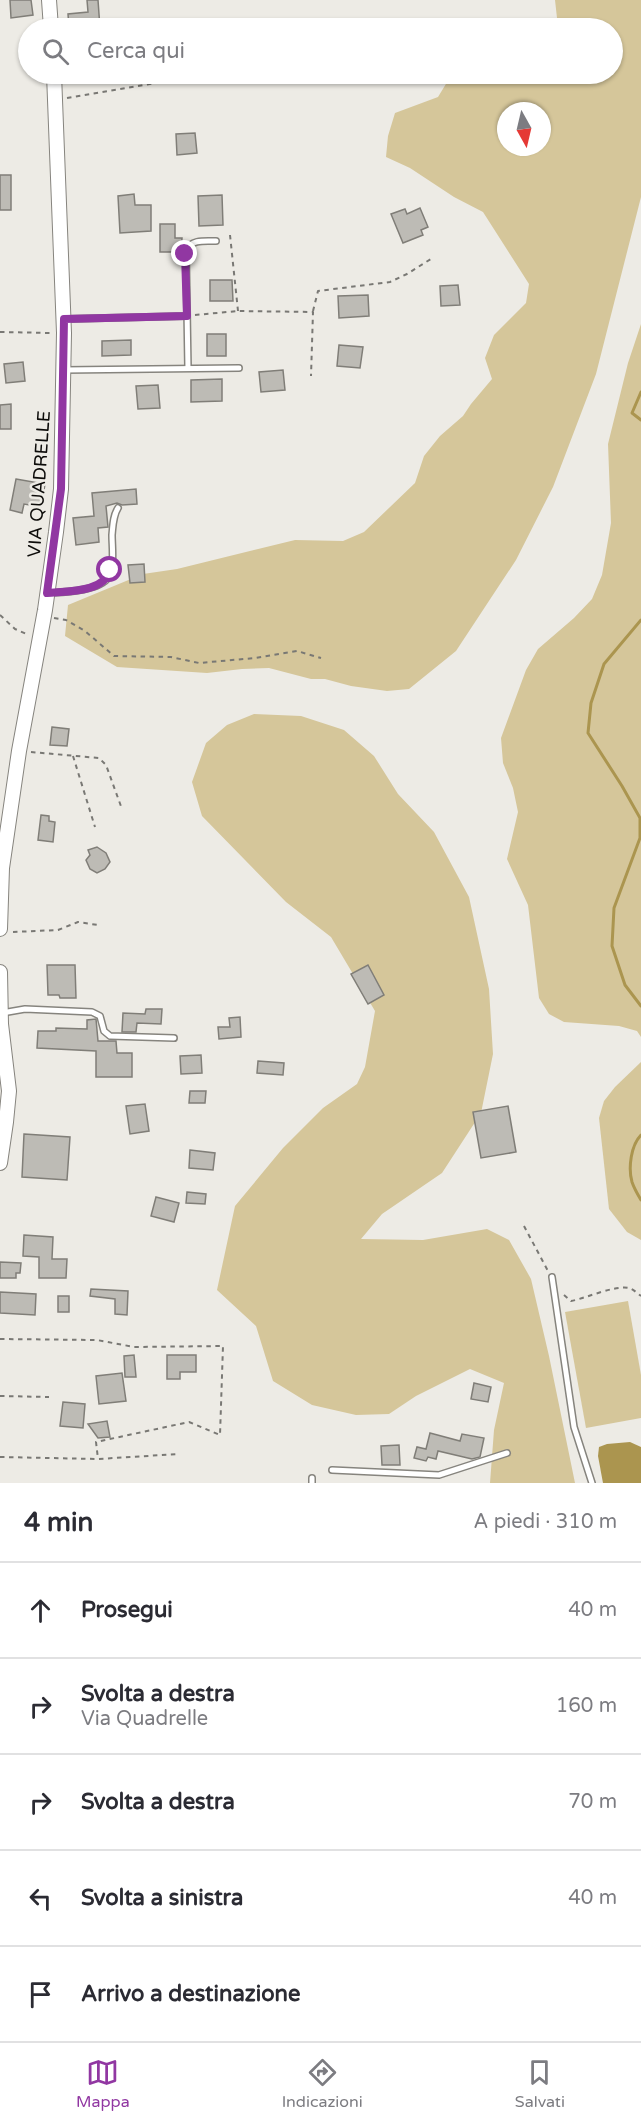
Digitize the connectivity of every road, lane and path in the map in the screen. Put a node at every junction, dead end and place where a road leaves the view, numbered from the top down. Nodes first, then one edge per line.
1 (49, 0) edge
2 (50, 18) edge
3 (55, 84) edge
4 (150, 84) edge
5 (56, 100) junction
6 (230, 235) dead end
7 (216, 241) dead end
8 (434, 256) dead end
9 (238, 311) junction
10 (313, 312) junction
11 (187, 316) junction
12 (64, 326) junction
13 (0, 332) edge
14 (188, 368) junction
15 (239, 368) dead end
16 (64, 370) junction
17 (311, 376) dead end
18 (118, 508) dead end
19 (47, 593) junction
20 (0, 615) edge
21 (43, 616) junction
22 (39, 639) junction
23 (321, 658) dead end
24 (19, 750) junction
25 (74, 756) junction
26 (122, 809) dead end
27 (95, 827) dead end
28 (98, 925) dead end
29 (6, 931) edge
30 (0, 972) edge
31 (1, 1013) edge
32 (174, 1038) dead end
33 (0, 1163) edge
34 (524, 1226) dead end
35 (552, 1277) junction
36 (641, 1296) edge
37 (0, 1339) edge
38 (0, 1396) edge
39 (49, 1397) dead end
40 (179, 1454) dead end
41 (507, 1454) dead end
42 (0, 1457) edge
43 (98, 1459) junction
44 (332, 1470) dead end
45 (439, 1476) junction
46 (438, 1483) edge
47 (592, 1483) edge

1 - 2 street
3 - 5 street, VIA QUADRELLE
4 - 5 path
5 - 12 street, VIA QUADRELLE
6 - 9 path
7 - 11 lane
8 - 10 path
9 - 10 path
9 - 11 path
10 - 17 path
11 - 12 lane
11 - 14 lane
12 - 13 path
12 - 16 street, VIA QUADRELLE
14 - 15 lane
14 - 16 lane
16 - 19 street, VIA QUADRELLE
18 - 19 lane
19 - 21 street, VIA QUADRELLE
20 - 22 path
21 - 22 street, VIA QUADRELLE
21 - 23 path
22 - 24 street, VIA QUADRELLE
24 - 25 path
24 - 29 street, VIA QUADRELLE
25 - 26 path
25 - 27 path
28 - 29 path
30 - 31 street
31 - 32 lane
31 - 33 street
34 - 35 path
35 - 36 path
35 - 47 lane
37 - 43 path
38 - 39 path
40 - 43 path
41 - 45 lane
42 - 43 path
44 - 45 lane
45 - 46 lane

